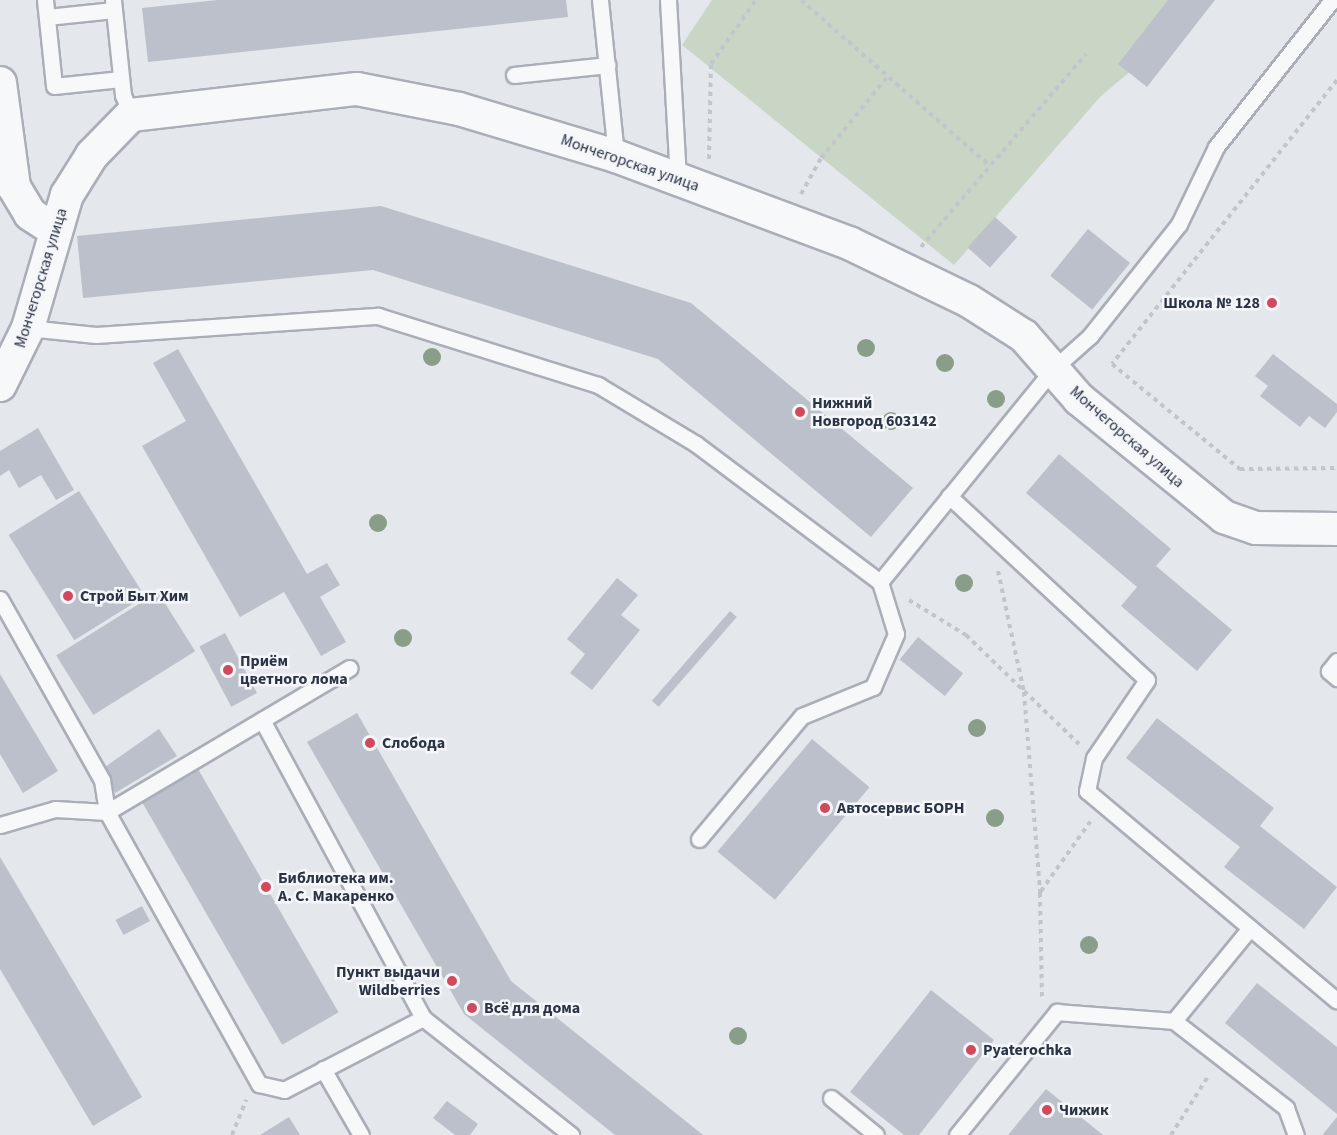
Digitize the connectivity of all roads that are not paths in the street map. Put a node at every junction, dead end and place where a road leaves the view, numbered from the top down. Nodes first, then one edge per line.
1 (45, 0) edge
2 (600, 0) edge
3 (668, 0) edge
4 (1332, 0) edge
5 (114, 5) edge
6 (46, 17) junction
7 (607, 65) junction
8 (514, 75) dead end
9 (122, 79) junction
10 (0, 83) edge
11 (131, 115) junction
12 (616, 156) junction
13 (678, 179) junction
14 (55, 230) junction
15 (28, 328) junction
16 (1053, 369) junction
17 (0, 385) edge
18 (949, 496) junction
19 (1337, 529) edge
20 (880, 582) junction
21 (0, 599) edge
22 (1337, 662) edge
23 (350, 668) dead end
24 (1337, 678) edge
25 (262, 720) junction
26 (107, 812) junction
27 (0, 825) edge
28 (699, 839) dead end
29 (1250, 928) junction
30 (1337, 1001) edge
31 (423, 1018) junction
32 (1174, 1021) junction
33 (324, 1069) junction
34 (831, 1098) dead end
35 (361, 1135) edge
36 (571, 1135) edge
37 (876, 1135) edge
38 (957, 1135) edge
39 (1296, 1135) edge

1 - 6 lane
2 - 7 lane
3 - 13 lane
4 - 16 lane
5 - 6 lane
5 - 9 lane
6 - 9 lane
7 - 8 lane
7 - 12 lane
9 - 11 lane
10 - 14 street
11 - 12 street, Мончегорская улица
11 - 14 street, Мончегорская улица
12 - 13 street, Мончегорская улица
13 - 16 street, Мончегорская улица
14 - 15 street, Мончегорская улица
15 - 17 street, Мончегорская улица
15 - 20 lane
16 - 18 lane
16 - 19 street, Мончегорская улица
18 - 20 lane
18 - 29 lane
20 - 28 lane
21 - 26 lane
22 - 24 lane
23 - 25 lane
25 - 26 lane
25 - 31 lane
26 - 27 lane
26 - 33 lane
29 - 30 lane
29 - 32 lane
31 - 33 lane
31 - 36 lane
32 - 38 lane
32 - 39 lane
33 - 35 lane
34 - 37 lane

